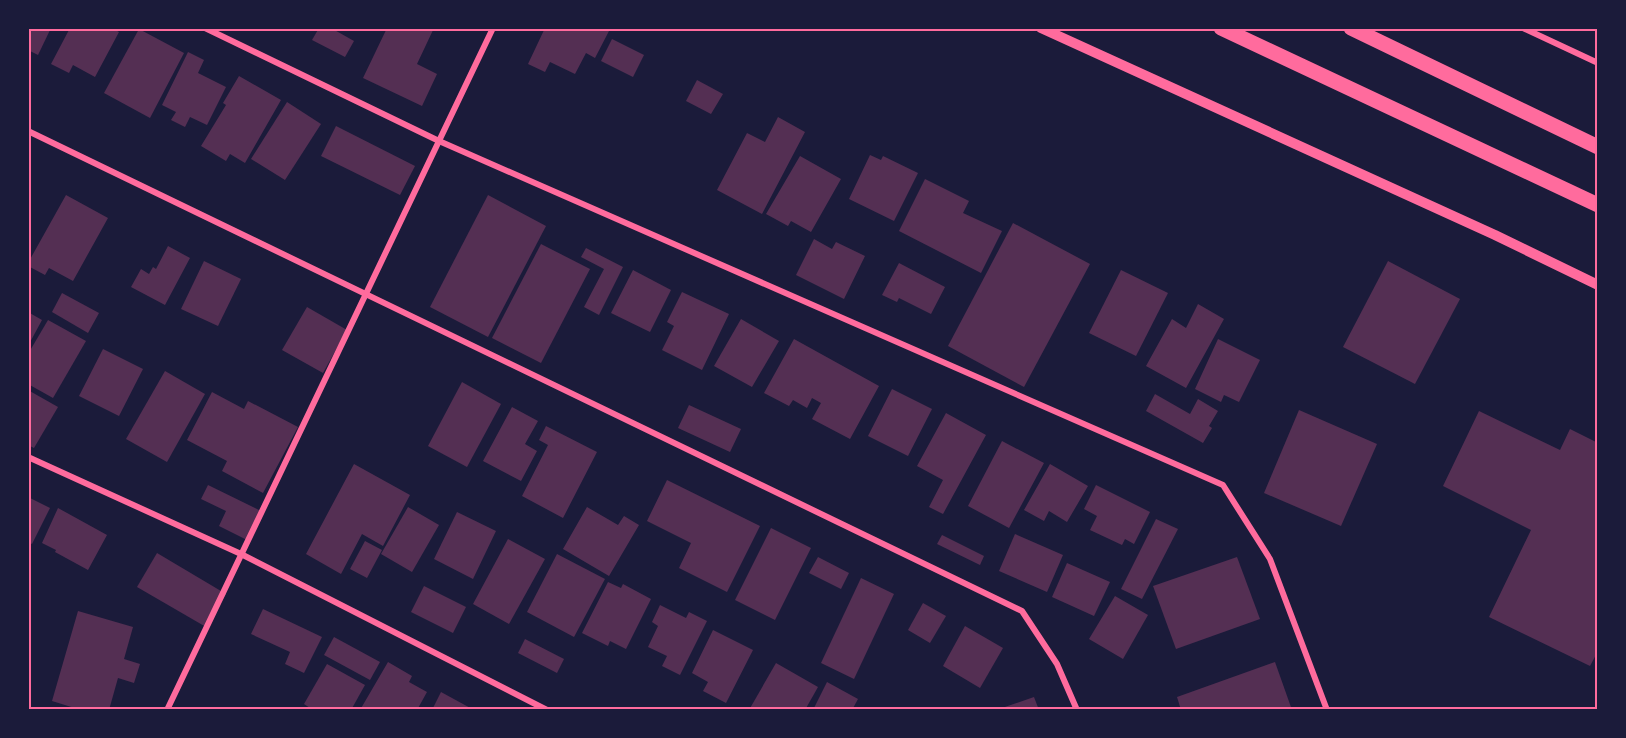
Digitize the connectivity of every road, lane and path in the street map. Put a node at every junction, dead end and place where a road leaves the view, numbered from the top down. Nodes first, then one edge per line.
1 (205, 28) edge
2 (493, 28) edge
3 (1041, 28) edge
4 (1221, 28) edge
5 (1351, 28) edge
6 (1523, 28) edge
7 (1598, 63) edge
8 (28, 131) edge
9 (439, 141) junction
10 (1598, 147) edge
11 (1598, 205) edge
12 (1598, 285) edge
13 (366, 294) junction
14 (28, 456) edge
15 (241, 554) junction
16 (167, 710) edge
17 (547, 710) edge
18 (1077, 710) edge
19 (1327, 710) edge

1 - 9 street
2 - 9 street
3 - 12 street
4 - 11 main road
5 - 10 main road
6 - 7 street
8 - 13 street
9 - 13 street
9 - 19 street
13 - 15 street
13 - 18 street
14 - 15 street
15 - 16 street
15 - 17 street

